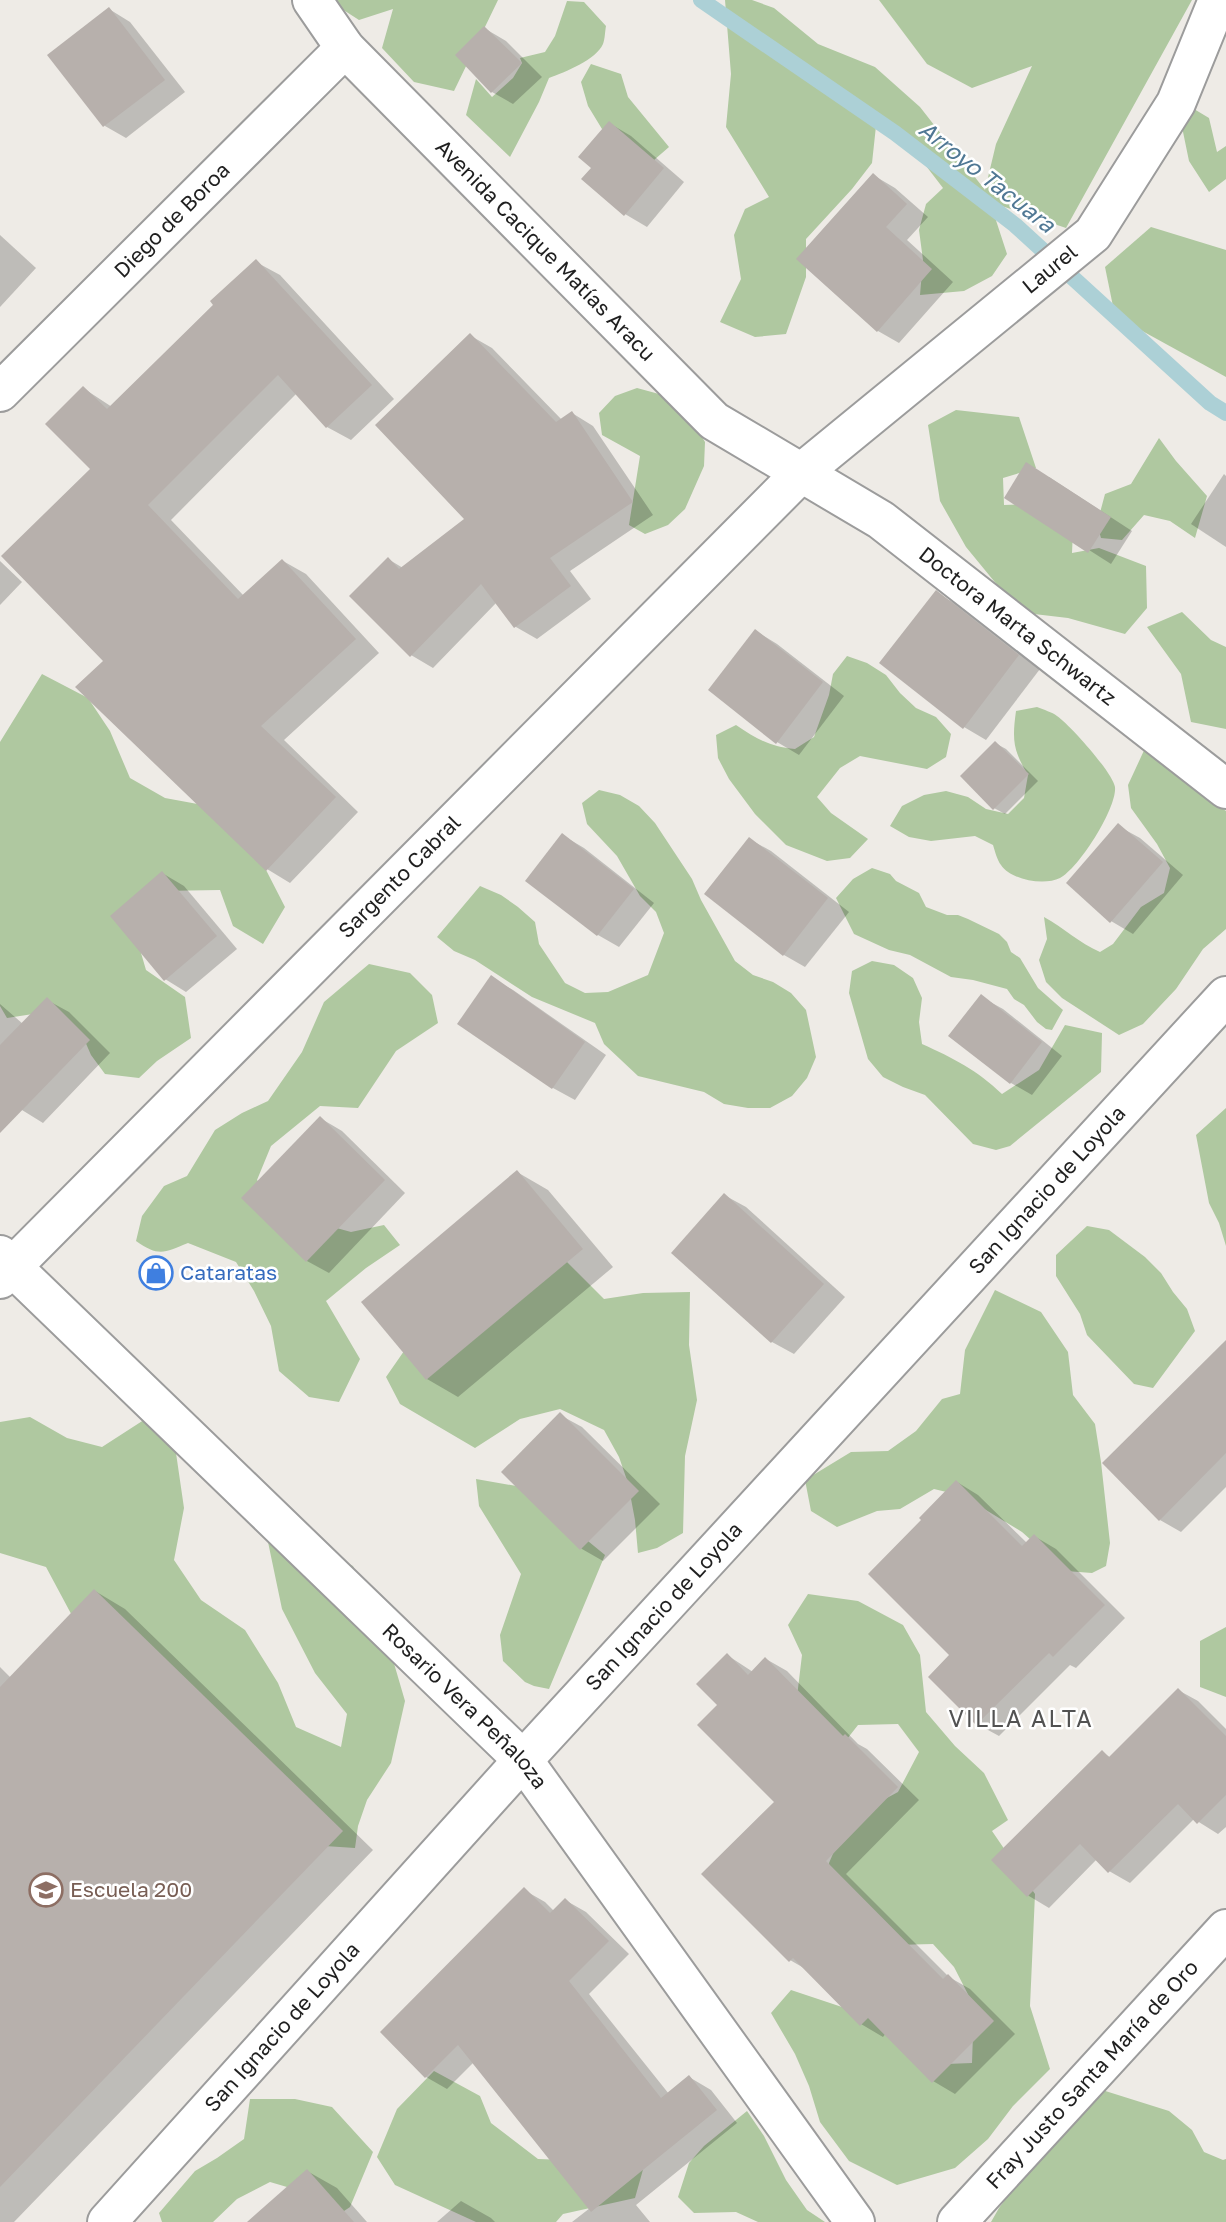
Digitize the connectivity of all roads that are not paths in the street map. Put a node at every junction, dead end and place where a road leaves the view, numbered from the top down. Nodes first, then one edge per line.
1 (313, 0) edge
2 (1218, 0) edge
3 (345, 48) junction
4 (0, 392) edge
5 (801, 473) junction
6 (1226, 789) edge
7 (1226, 996) edge
8 (4, 1267) edge
9 (523, 1760) junction
10 (1226, 1929) edge
11 (107, 2222) edge
12 (855, 2222) edge
13 (957, 2222) edge

1 - 3 street, Avenida Cacique Matías Aracu
2 - 5 street, Laurel
3 - 4 street, Diego de Boroa
3 - 5 street, Avenida Cacique Matías Aracu
5 - 6 street, Doctora Marta Schwartz
5 - 8 street, Sargento Cabral
7 - 9 street, San Ignacio de Loyola
8 - 9 street, Rosario Vera Peñaloza
9 - 11 street, San Ignacio de Loyola
9 - 12 street, Rosario Vera Peñaloza
10 - 13 street, Fray Justo Santa María de Oro

